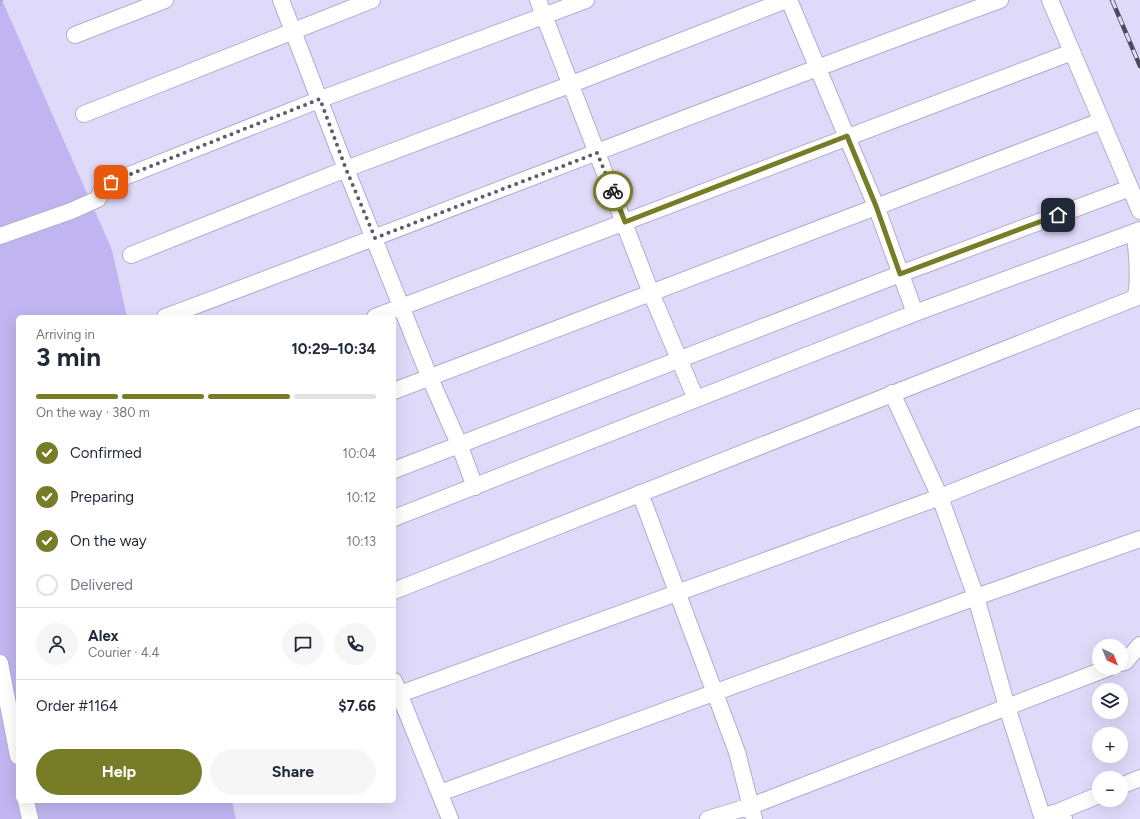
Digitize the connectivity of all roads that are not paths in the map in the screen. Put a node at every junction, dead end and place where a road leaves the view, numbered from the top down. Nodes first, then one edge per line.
1 (165, 0) edge
2 (281, 0) edge
3 (372, 0) edge
4 (538, 0) edge
5 (586, 0) edge
6 (788, 0) edge
7 (1000, 0) edge
8 (1050, 0) edge
9 (544, 16) junction
10 (294, 30) junction
11 (75, 35) dead end
12 (1072, 52) junction
13 (818, 66) junction
14 (572, 84) junction
15 (320, 99) junction
16 (84, 114) dead end
17 (1101, 120) junction
18 (847, 136) junction
19 (597, 153) junction
20 (346, 169) junction
21 (1130, 188) junction
22 (876, 206) junction
23 (1140, 211) edge
24 (625, 222) junction
25 (1137, 231) edge
26 (0, 236) edge
27 (375, 238) junction
28 (131, 255) dead end
29 (900, 274) junction
30 (651, 293) junction
31 (402, 306) junction
32 (915, 313) junction
33 (170, 315) edge
34 (380, 315) edge
35 (679, 361) junction
36 (429, 376) junction
37 (396, 390) edge
38 (892, 393) junction
39 (696, 399) junction
40 (1140, 417) edge
41 (459, 444) junction
42 (396, 469) edge
43 (475, 487) junction
44 (640, 493) junction
45 (940, 497) junction
46 (396, 517) edge
47 (1140, 539) edge
48 (396, 590) edge
49 (677, 592) junction
50 (976, 597) junction
51 (1140, 645) edge
52 (1140, 656) edge
53 (1128, 657) edge
54 (1128, 660) edge
55 (0, 663) edge
56 (1092, 674) edge
57 (397, 687) edge
58 (714, 692) junction
59 (1007, 707) junction
60 (16, 746) edge
61 (1140, 778) edge
62 (1128, 783) edge
63 (440, 793) junction
64 (1092, 799) edge
65 (26, 803) edge
66 (753, 812) edge
67 (1061, 816) edge
68 (1039, 818) edge
69 (30, 819) edge
70 (450, 819) edge
71 (708, 819) edge

1 - 11 street
2 - 10 street
3 - 10 street
4 - 9 street
5 - 9 street
6 - 13 street
6 - 14 street
7 - 13 street
8 - 12 street
9 - 14 street
9 - 15 street
10 - 15 street
10 - 16 street
12 - 17 street
12 - 18 street
13 - 18 street
13 - 19 street
14 - 19 street
14 - 20 street
15 - 20 street
15 - 26 street
17 - 21 street
17 - 22 street
18 - 22 street
18 - 24 street
19 - 24 street
19 - 27 street
20 - 27 street
20 - 28 street
21 - 23 street
21 - 29 street
22 - 29 street
22 - 30 street
24 - 30 street
24 - 31 street
25 - 32 street
25 - 38 street
27 - 31 street
27 - 33 street
29 - 32 street
29 - 35 street
30 - 35 street
30 - 36 street
31 - 34 street
31 - 36 street
32 - 39 street
35 - 39 street
35 - 41 street
36 - 37 street
36 - 41 street
38 - 44 street
38 - 45 street
39 - 43 street
40 - 45 street
41 - 42 street
41 - 43 street
43 - 46 street
44 - 48 street
44 - 49 street
45 - 49 street
45 - 50 street
47 - 50 street
49 - 57 street
49 - 58 street
50 - 58 street
50 - 59 street
51 - 53 street
52 - 54 street
55 - 60 street
56 - 59 street
57 - 63 street
58 - 63 street
58 - 66 street
59 - 66 street
59 - 68 street
61 - 62 street
63 - 70 street
64 - 67 street
65 - 69 street
66 - 71 street
67 - 68 street

